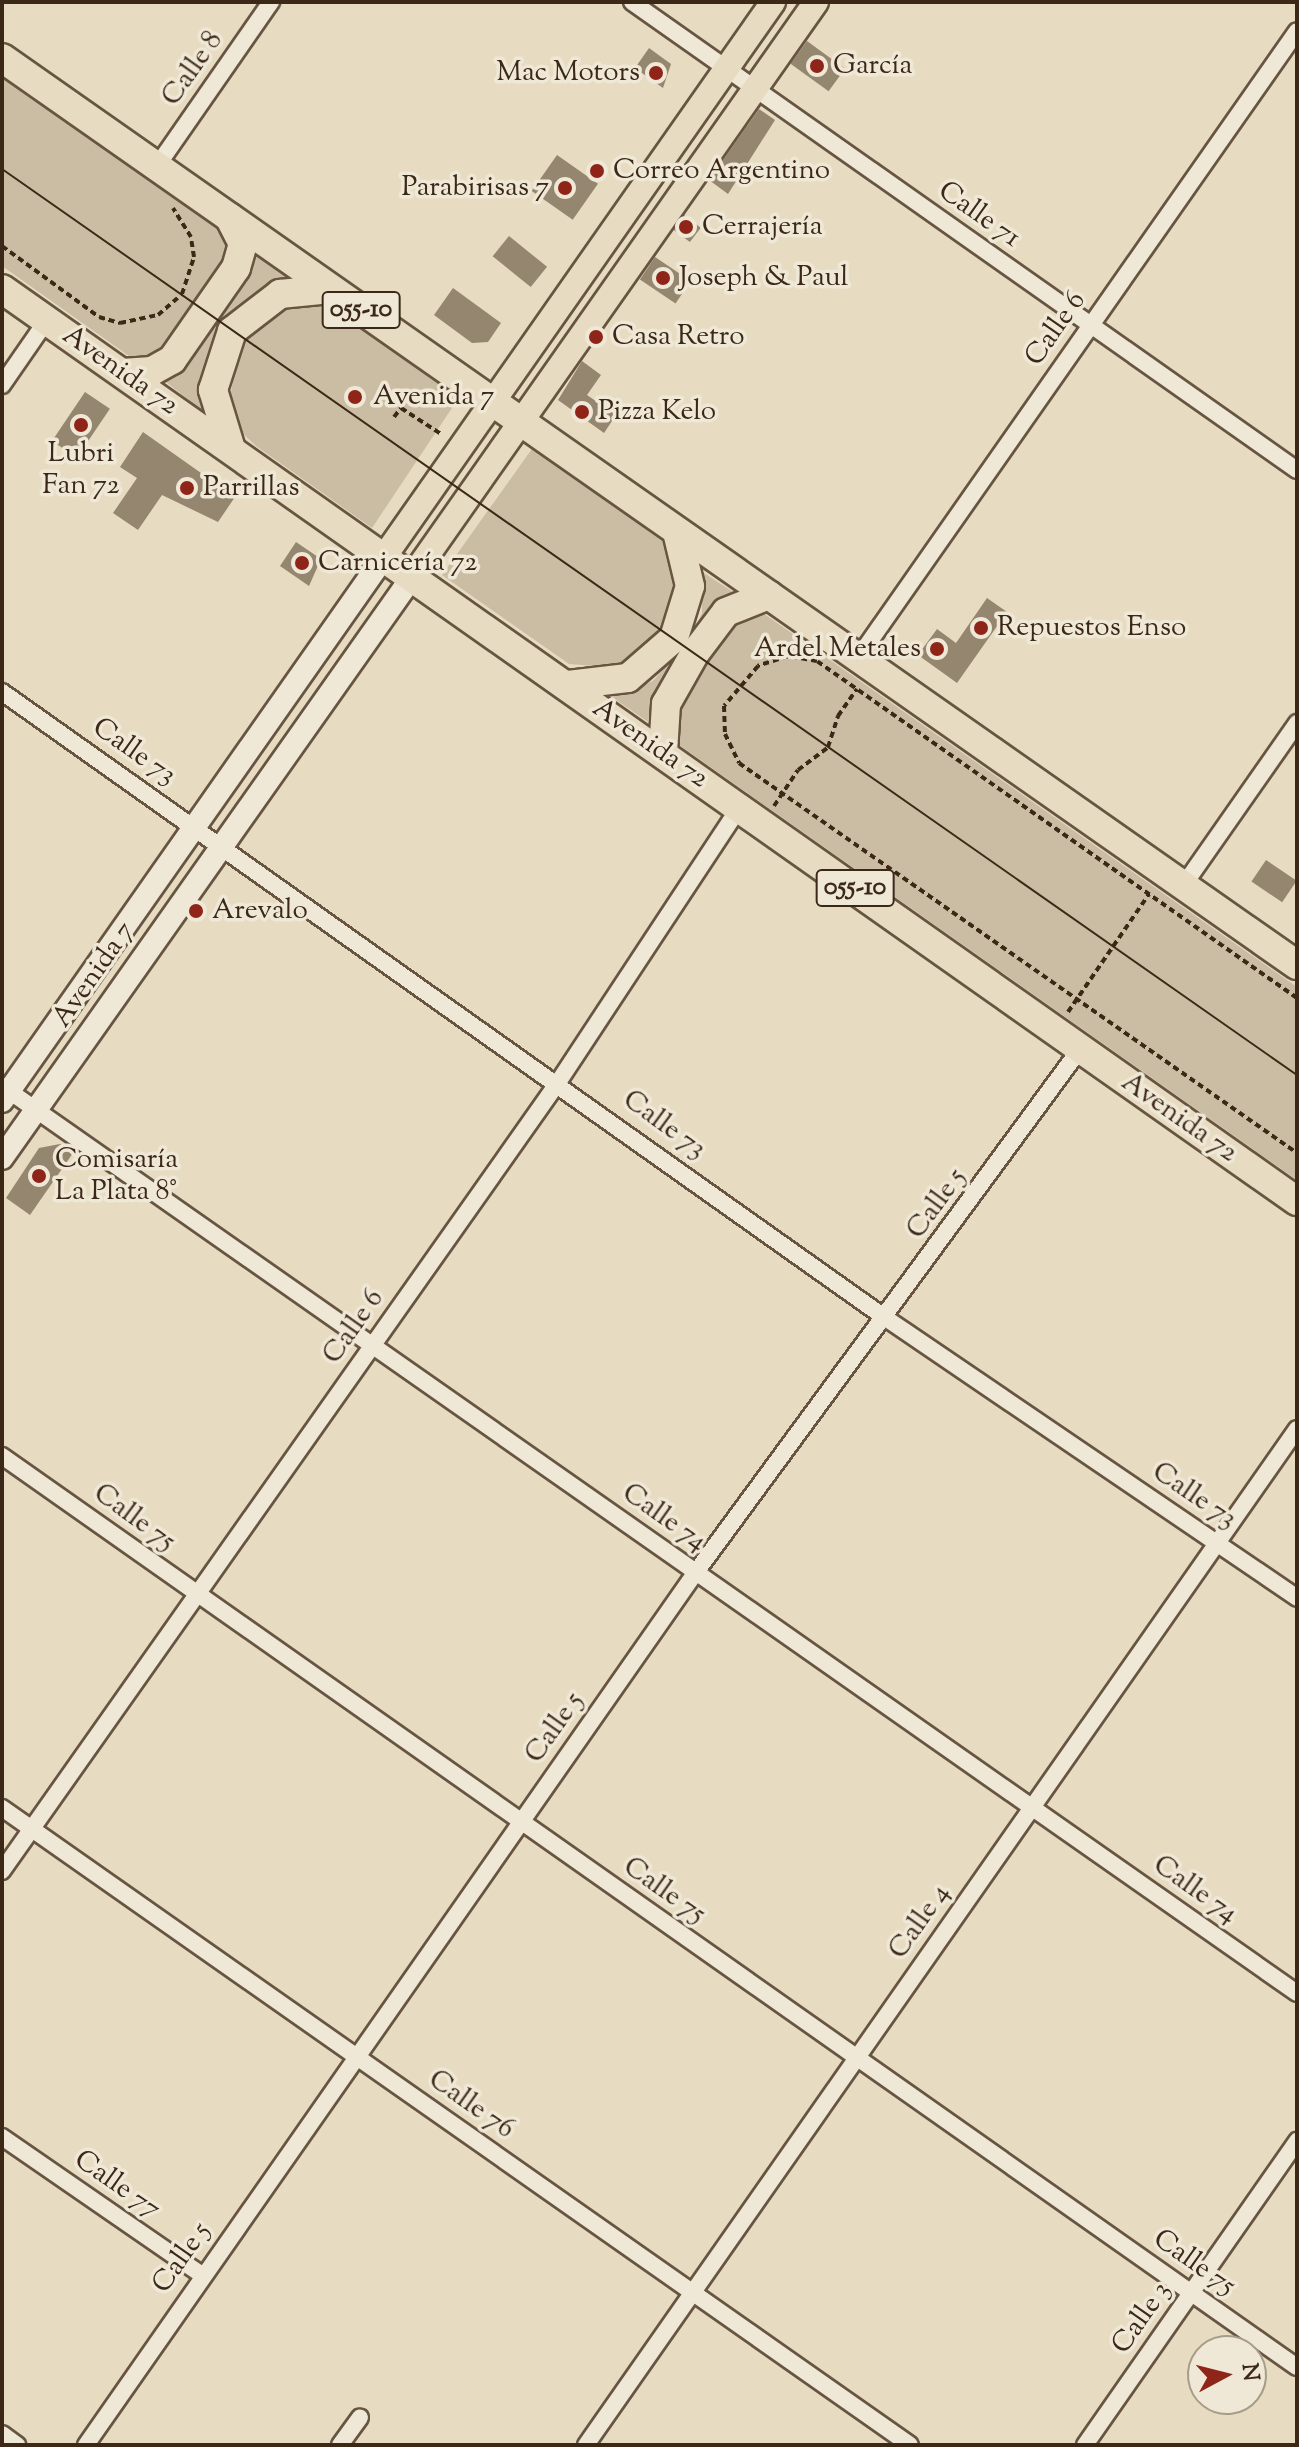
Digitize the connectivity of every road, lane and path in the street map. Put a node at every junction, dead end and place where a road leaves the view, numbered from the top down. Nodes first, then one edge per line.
1 (271, 2) edge
2 (632, 2) edge
3 (773, 2) edge
4 (816, 2) edge
5 (1297, 31) edge
6 (2, 58) edge
7 (727, 69) junction
8 (755, 89) junction
9 (157, 166) junction
10 (170, 204) dead end
11 (229, 217) junction
12 (2, 246) edge
13 (2, 289) edge
14 (331, 289) junction
15 (47, 320) junction
16 (1091, 325) junction
17 (122, 373) junction
18 (2, 385) edge
19 (493, 402) junction
20 (394, 417) dead end
21 (522, 422) junction
22 (441, 434) dead end
23 (231, 449) junction
24 (1297, 470) edge
25 (677, 532) junction
26 (384, 557) junction
27 (412, 577) junction
28 (769, 595) junction
29 (863, 672) junction
30 (568, 685) junction
31 (2, 692) edge
32 (1297, 723) edge
33 (663, 753) junction
34 (783, 793) junction
35 (751, 815) junction
36 (195, 826) junction
37 (222, 846) junction
38 (1164, 884) junction
39 (1297, 965) edge
40 (1297, 998) edge
41 (1077, 1000) junction
42 (1056, 1030) junction
43 (1080, 1049) junction
44 (559, 1081) junction
45 (4, 1092) edge
46 (36, 1110) junction
47 (1297, 1153) edge
48 (2, 1158) edge
49 (1297, 1201) edge
50 (887, 1319) junction
51 (373, 1345) junction
52 (1297, 1429) edge
53 (2, 1456) edge
54 (1217, 1542) junction
55 (696, 1572) junction
56 (197, 1595) junction
57 (1297, 1598) edge
58 (2, 1808) edge
59 (1032, 1808) junction
60 (521, 1822) junction
61 (32, 1829) junction
62 (2, 1871) edge
63 (1297, 1993) edge
64 (356, 2057) junction
65 (857, 2058) junction
66 (2, 2137) edge
67 (1297, 2141) edge
68 (202, 2275) junction
69 (693, 2293) junction
70 (1191, 2293) junction
71 (1297, 2367) edge
72 (360, 2417) dead end
73 (2, 2434) edge
74 (17, 2445) edge
75 (86, 2445) edge
76 (340, 2445) edge
77 (586, 2445) edge
78 (910, 2445) edge
79 (1085, 2445) edge

1 - 9 street, Calle 8
2 - 7 street, Calle 71
3 - 7 main road, Avenida 7
4 - 8 main road, Avenida 7
5 - 16 street, Calle 6
6 - 9 highway, 055-10
7 - 8 street, Calle 71
7 - 19 main road, Avenida 7
8 - 16 street, Calle 71
8 - 21 main road, Avenida 7
9 - 11 highway, 055-10
10 - 12 path
11 - 14 highway, 055-10
11 - 17 highway
13 - 15 highway, Avenida 72 / 055-10
14 - 19 highway, 055-10
14 - 23 highway
15 - 17 highway, Avenida 72 / 055-10
15 - 18 street
16 - 24 street, Calle 71
16 - 29 street, Calle 6
17 - 23 highway, Avenida 72 / 055-10
19 - 21 highway, 055-10
19 - 26 main road, Avenida 7
20 - 22 path
21 - 25 highway, 055-10
21 - 27 main road, Avenida 7
23 - 26 highway, Avenida 72 / 055-10
25 - 28 highway, 055-10
25 - 30 highway
26 - 27 highway, Avenida 72 / 055-10
26 - 36 main road, Avenida 7
27 - 30 highway, Avenida 72 / 055-10
27 - 37 main road, Avenida 7
28 - 29 highway, 055-10
28 - 33 highway
29 - 34 path
29 - 34 path
29 - 38 highway, 055-10
29 - 38 path
30 - 33 highway, Avenida 72 / 055-10
31 - 36 street, Calle 73
32 - 38 street
33 - 35 highway, Avenida 72 / 055-10
34 - 35 path
34 - 41 path
35 - 42 highway, Avenida 72 / 055-10
35 - 44 street, Calle 6
36 - 37 street, Calle 73
36 - 45 main road, Avenida 7
37 - 44 street, Calle 73
37 - 46 main road, Avenida 7
38 - 39 highway, 055-10
38 - 40 path
38 - 41 path
41 - 42 path
41 - 47 path
42 - 43 highway, Avenida 72 / 055-10
43 - 49 highway, Avenida 72 / 055-10
43 - 50 street, Calle 5
44 - 50 street, Calle 73
44 - 51 street, Calle 6
45 - 46 street, Calle 74
46 - 48 main road, Avenida 7
46 - 51 street, Calle 74
50 - 54 street, Calle 73
50 - 55 street, Calle 5
51 - 55 street, Calle 74
51 - 56 street, Calle 6
52 - 54 street, Calle 4
53 - 56 street, Calle 75
54 - 57 street, Calle 73
54 - 59 street, Calle 4
55 - 59 street, Calle 74
55 - 60 street, Calle 5
56 - 60 street, Calle 75
56 - 61 street, Calle 6
58 - 61 street, Calle 76
59 - 63 street, Calle 74
59 - 65 street, Calle 4
60 - 64 street, Calle 5
60 - 65 street, Calle 75
61 - 62 street, Calle 6
61 - 64 street, Calle 76
64 - 68 street, Calle 5
64 - 69 street, Calle 76
65 - 69 street, Calle 4
65 - 70 street, Calle 75
66 - 68 street, Calle 77
67 - 70 street, Calle 3
68 - 75 street, Calle 5
69 - 77 street, Calle 4
69 - 78 street, Calle 76
70 - 71 street, Calle 75
70 - 79 street, Calle 3
72 - 76 street
73 - 74 street

